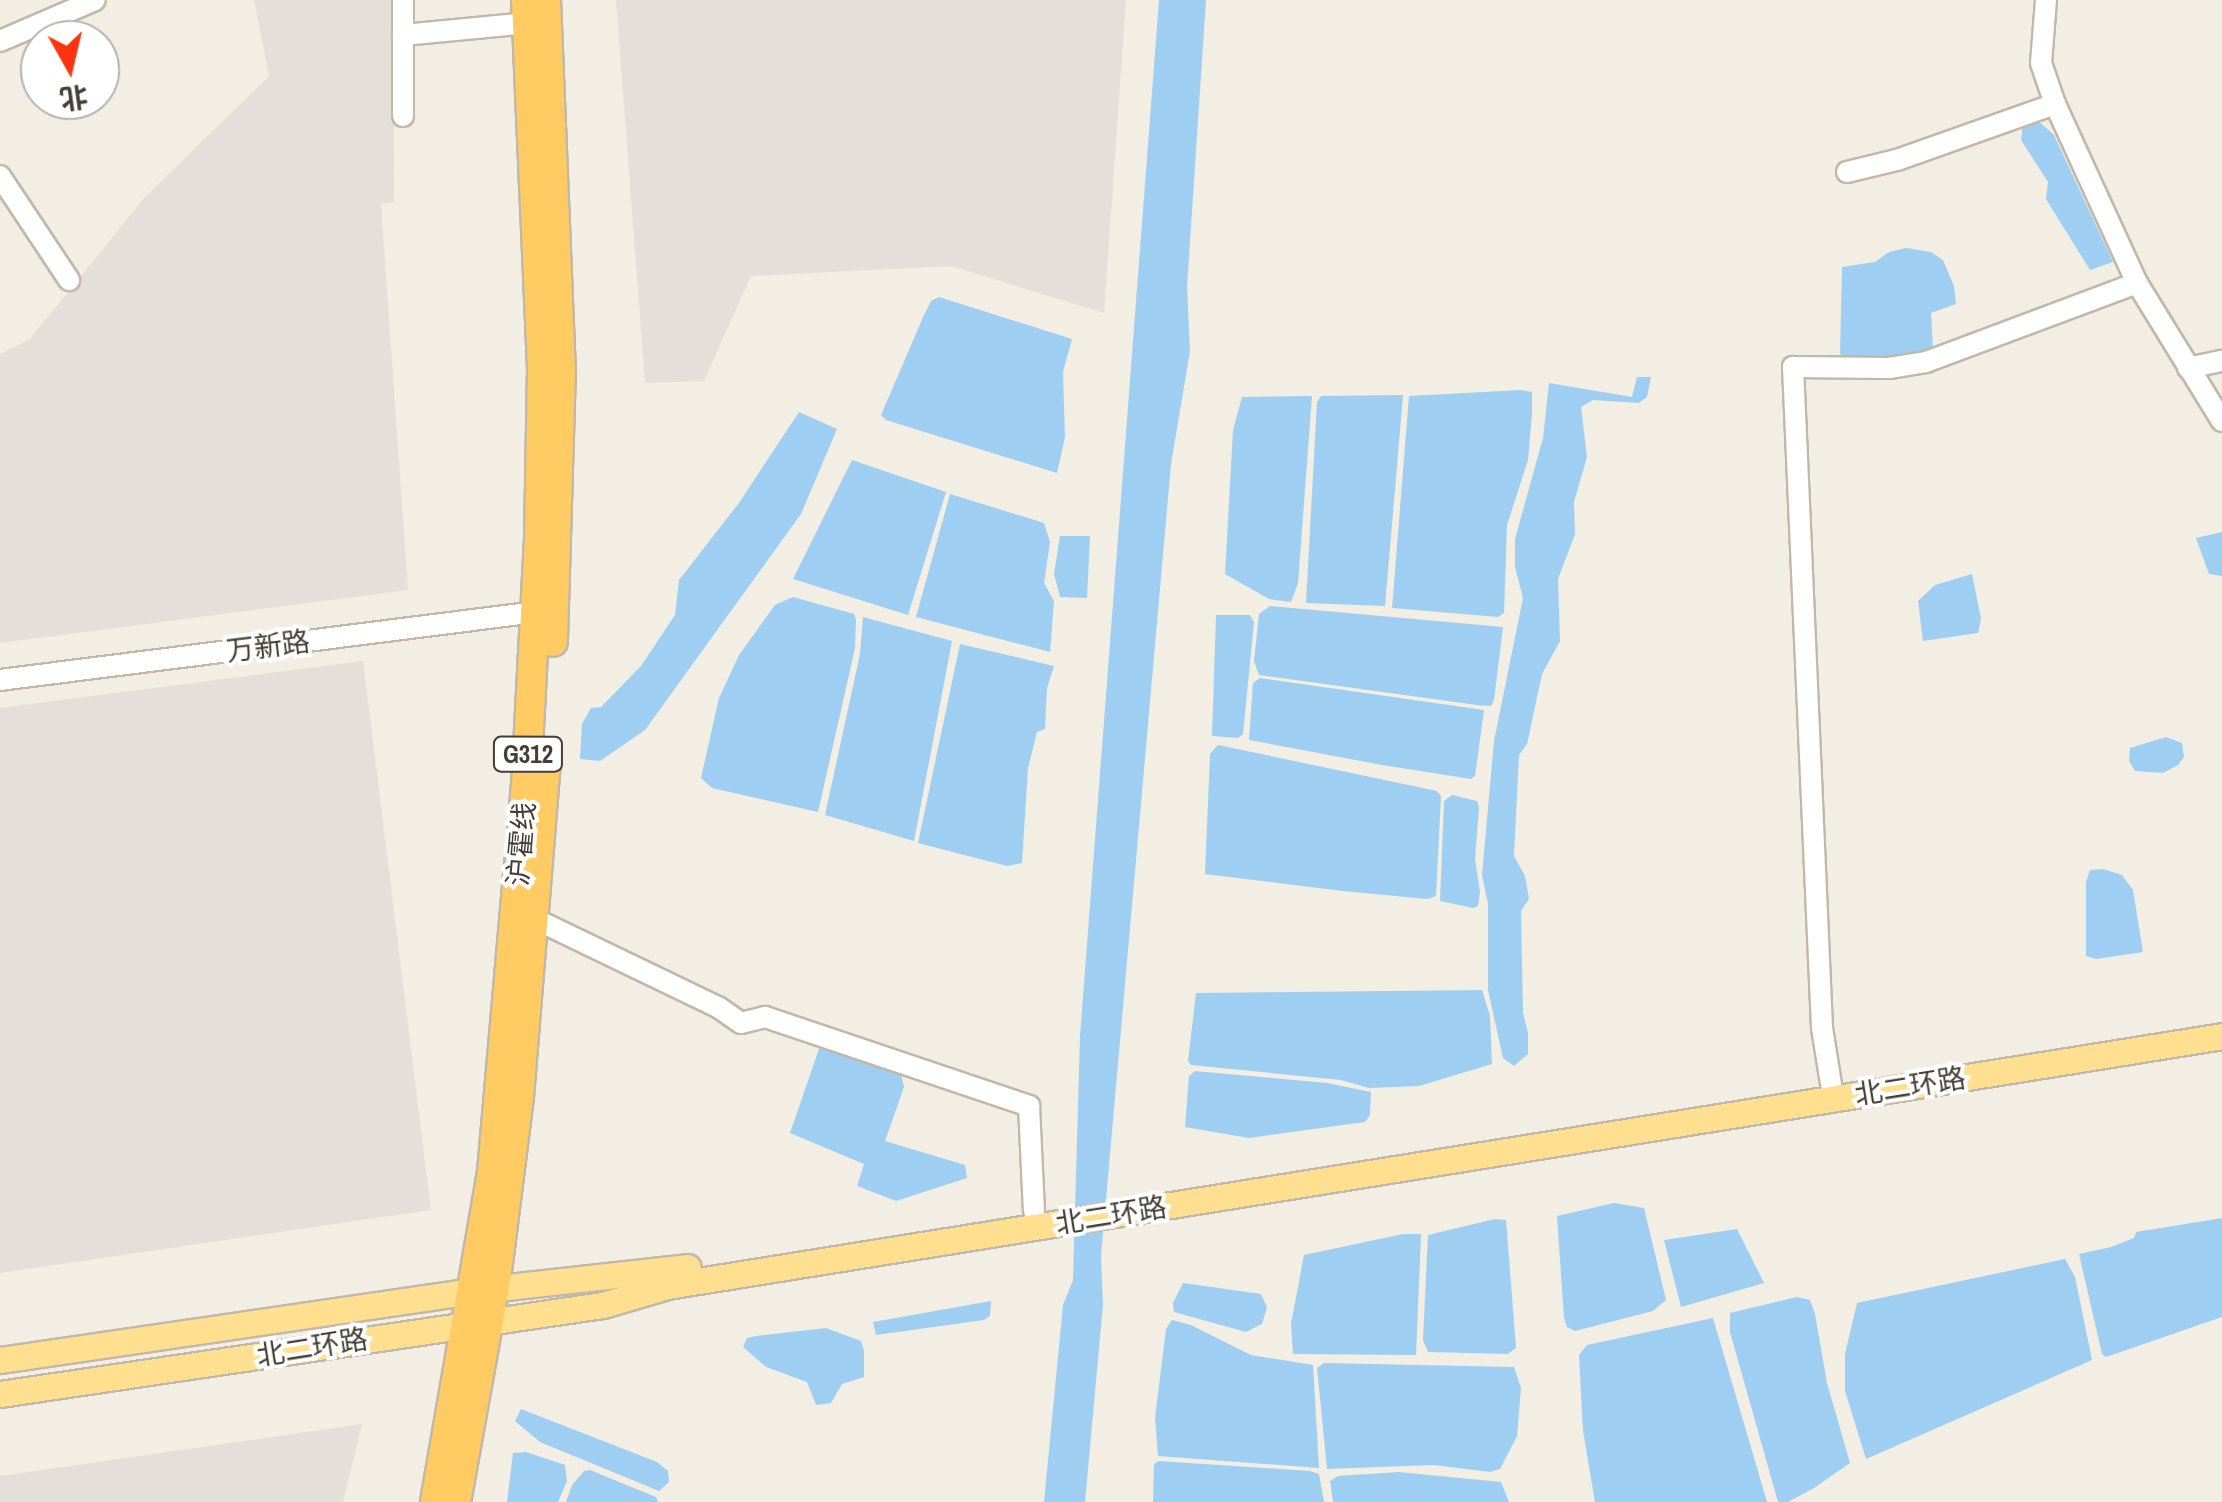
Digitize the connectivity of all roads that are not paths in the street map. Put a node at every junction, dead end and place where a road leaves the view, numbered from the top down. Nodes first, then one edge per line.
1 (95, 0) edge
2 (402, 0) edge
3 (546, 0) edge
4 (2046, 0) edge
5 (527, 12) edge
6 (402, 35) junction
7 (0, 42) edge
8 (2055, 104) junction
9 (403, 116) dead end
10 (1847, 172) dead end
11 (0, 176) edge
12 (68, 280) dead end
13 (2137, 283) junction
14 (2222, 361) edge
15 (2188, 368) junction
16 (2222, 421) edge
17 (536, 612) junction
18 (0, 680) edge
19 (537, 920) junction
20 (2222, 1021) edge
21 (2222, 1036) edge
22 (1831, 1084) junction
23 (1132, 1203) junction
24 (1042, 1215) junction
25 (483, 1290) junction
26 (477, 1322) junction
27 (0, 1360) edge
28 (0, 1394) edge
29 (435, 1502) edge
30 (456, 1502) edge

1 - 7 street
2 - 6 street
3 - 19 highway, 沪霍线 / G312
4 - 8 street
5 - 6 street
5 - 17 highway, 沪霍线 / G312
6 - 9 street
8 - 10 street
8 - 13 street
11 - 12 street
13 - 15 street
13 - 22 street
14 - 15 street
15 - 16 street
17 - 18 street, 万新路
17 - 25 highway, 沪霍线 / G312
19 - 24 street
19 - 25 highway, 沪霍线 / G312
20 - 22 main road, 北二环路
21 - 23 main road, 北二环路
22 - 23 main road, 北二环路
23 - 24 main road, 北二环路
24 - 25 main road, 北二环路
24 - 26 main road, 北二环路
25 - 26 highway, 沪霍线 / G312
25 - 27 main road, 北二环路
26 - 28 main road, 北二环路
26 - 29 highway, 沪霍线 / G312
26 - 30 highway, 沪霍线 / G312

